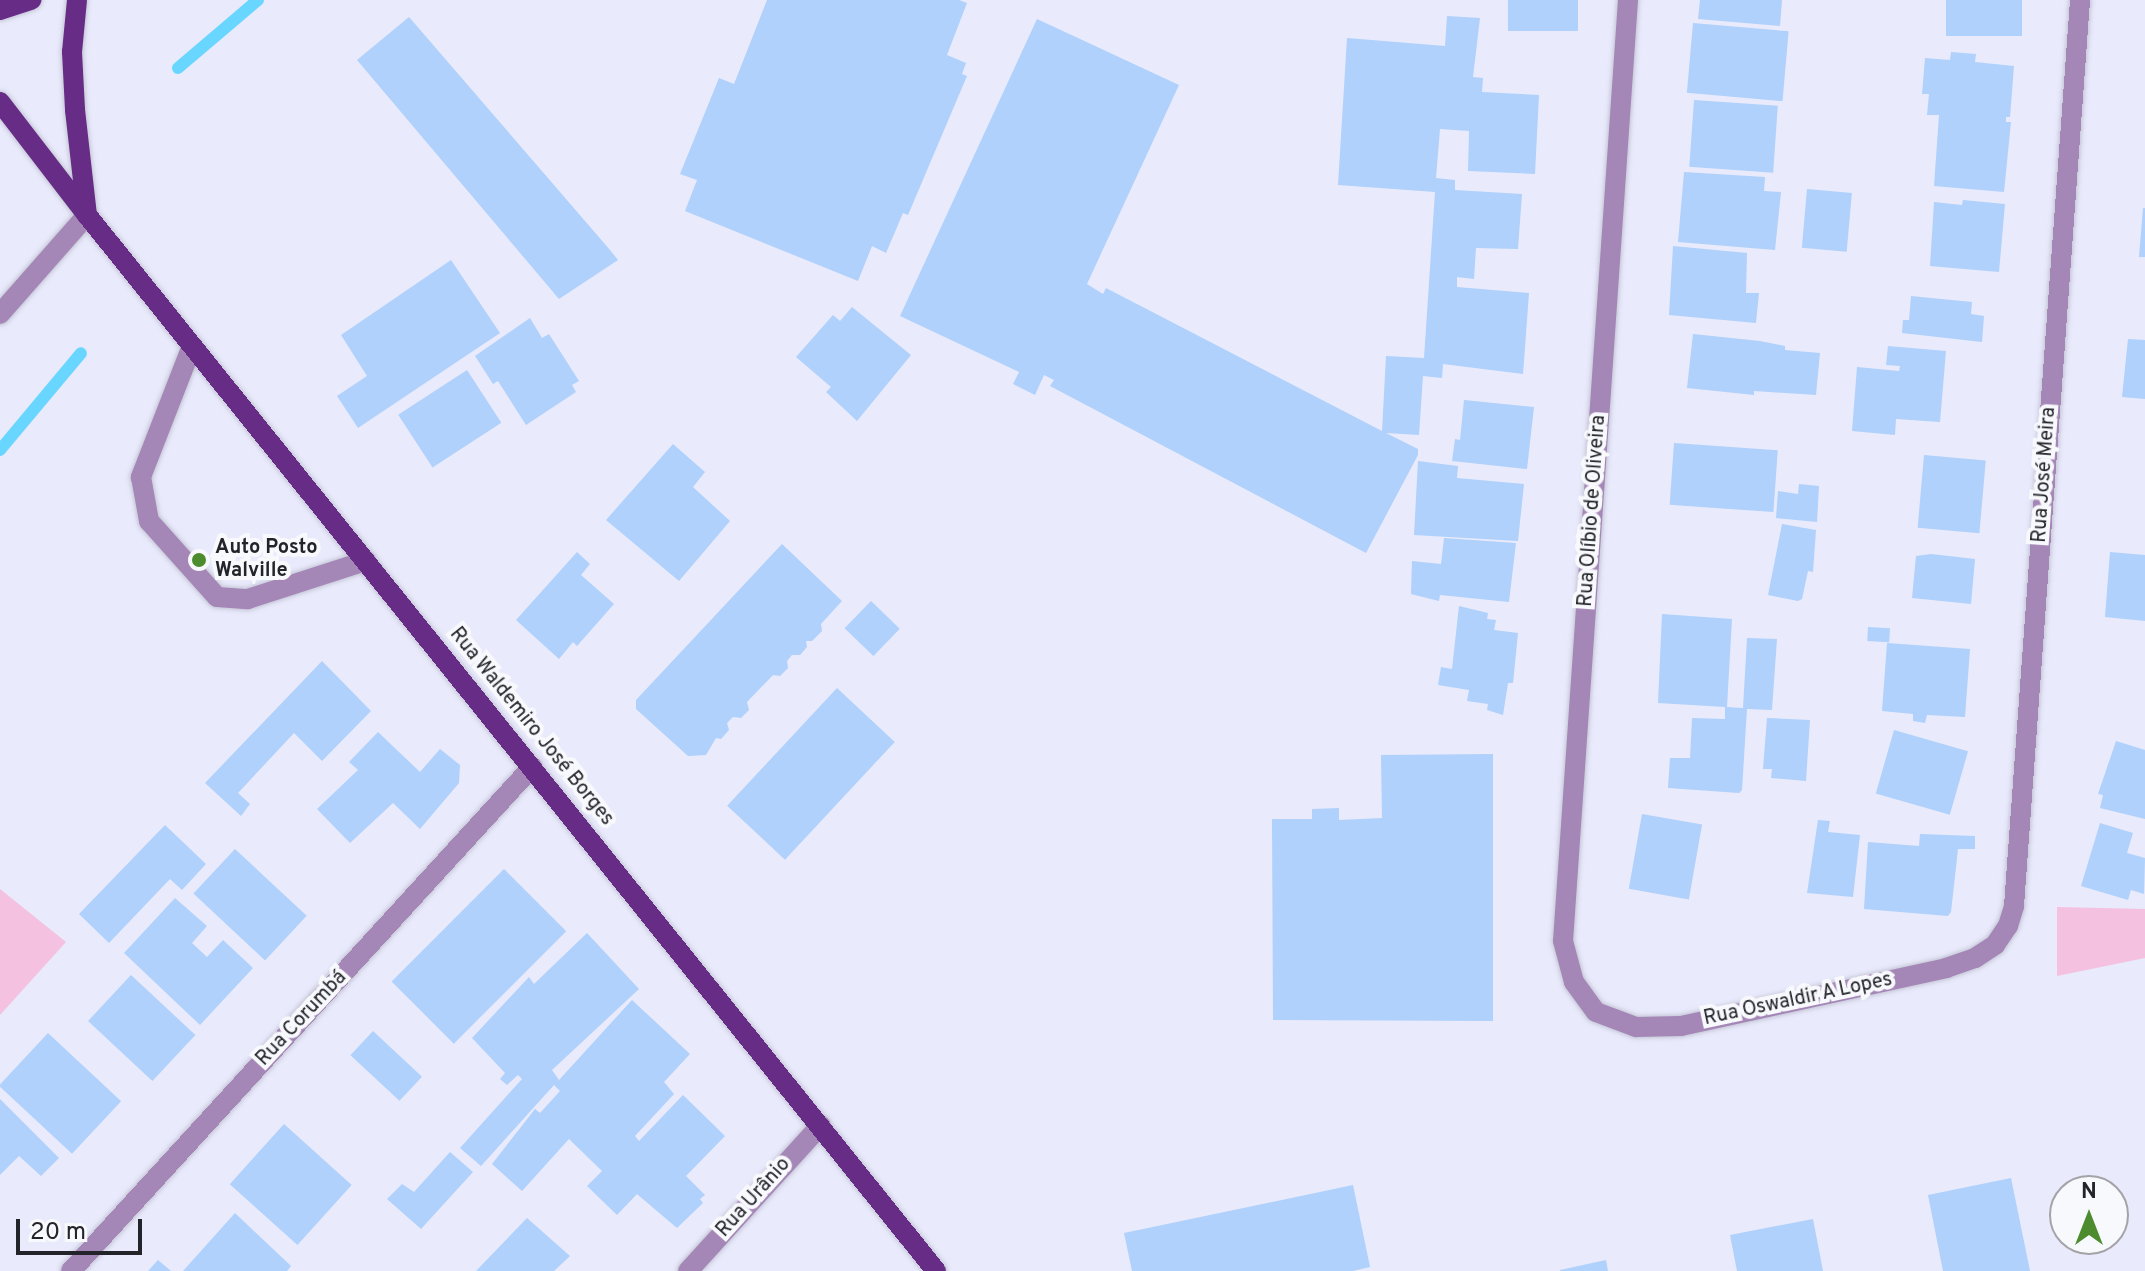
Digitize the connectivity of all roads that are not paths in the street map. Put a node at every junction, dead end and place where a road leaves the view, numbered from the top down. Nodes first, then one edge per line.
1 (31, 0) edge
2 (77, 0) edge
3 (1628, 0) edge
4 (2080, 0) edge
5 (0, 10) edge
6 (0, 102) edge
7 (87, 215) junction
8 (0, 314) edge
9 (192, 346) junction
10 (366, 561) junction
11 (532, 767) junction
12 (1995, 945) joint
13 (1596, 1012) joint
14 (821, 1125) junction
15 (71, 1271) edge
16 (688, 1271) edge
17 (936, 1271) edge

1 - 5 main road
2 - 7 main road
3 - 13 street, Rua Olíbio de Oliveira
4 - 12 street, Rua José Meira
6 - 7 main road, Rua Waldemiro José Borges
7 - 8 street
7 - 9 main road, Rua Waldemiro José Borges
9 - 10 main road, Rua Waldemiro José Borges
9 - 10 street
10 - 11 main road, Rua Waldemiro José Borges
11 - 14 main road, Rua Waldemiro José Borges
11 - 15 street, Rua Corumbá
12 - 13 street, Rua Oswaldir A Lopes
14 - 16 street, Rua Urânio
14 - 17 main road, Rua Waldemiro José Borges

